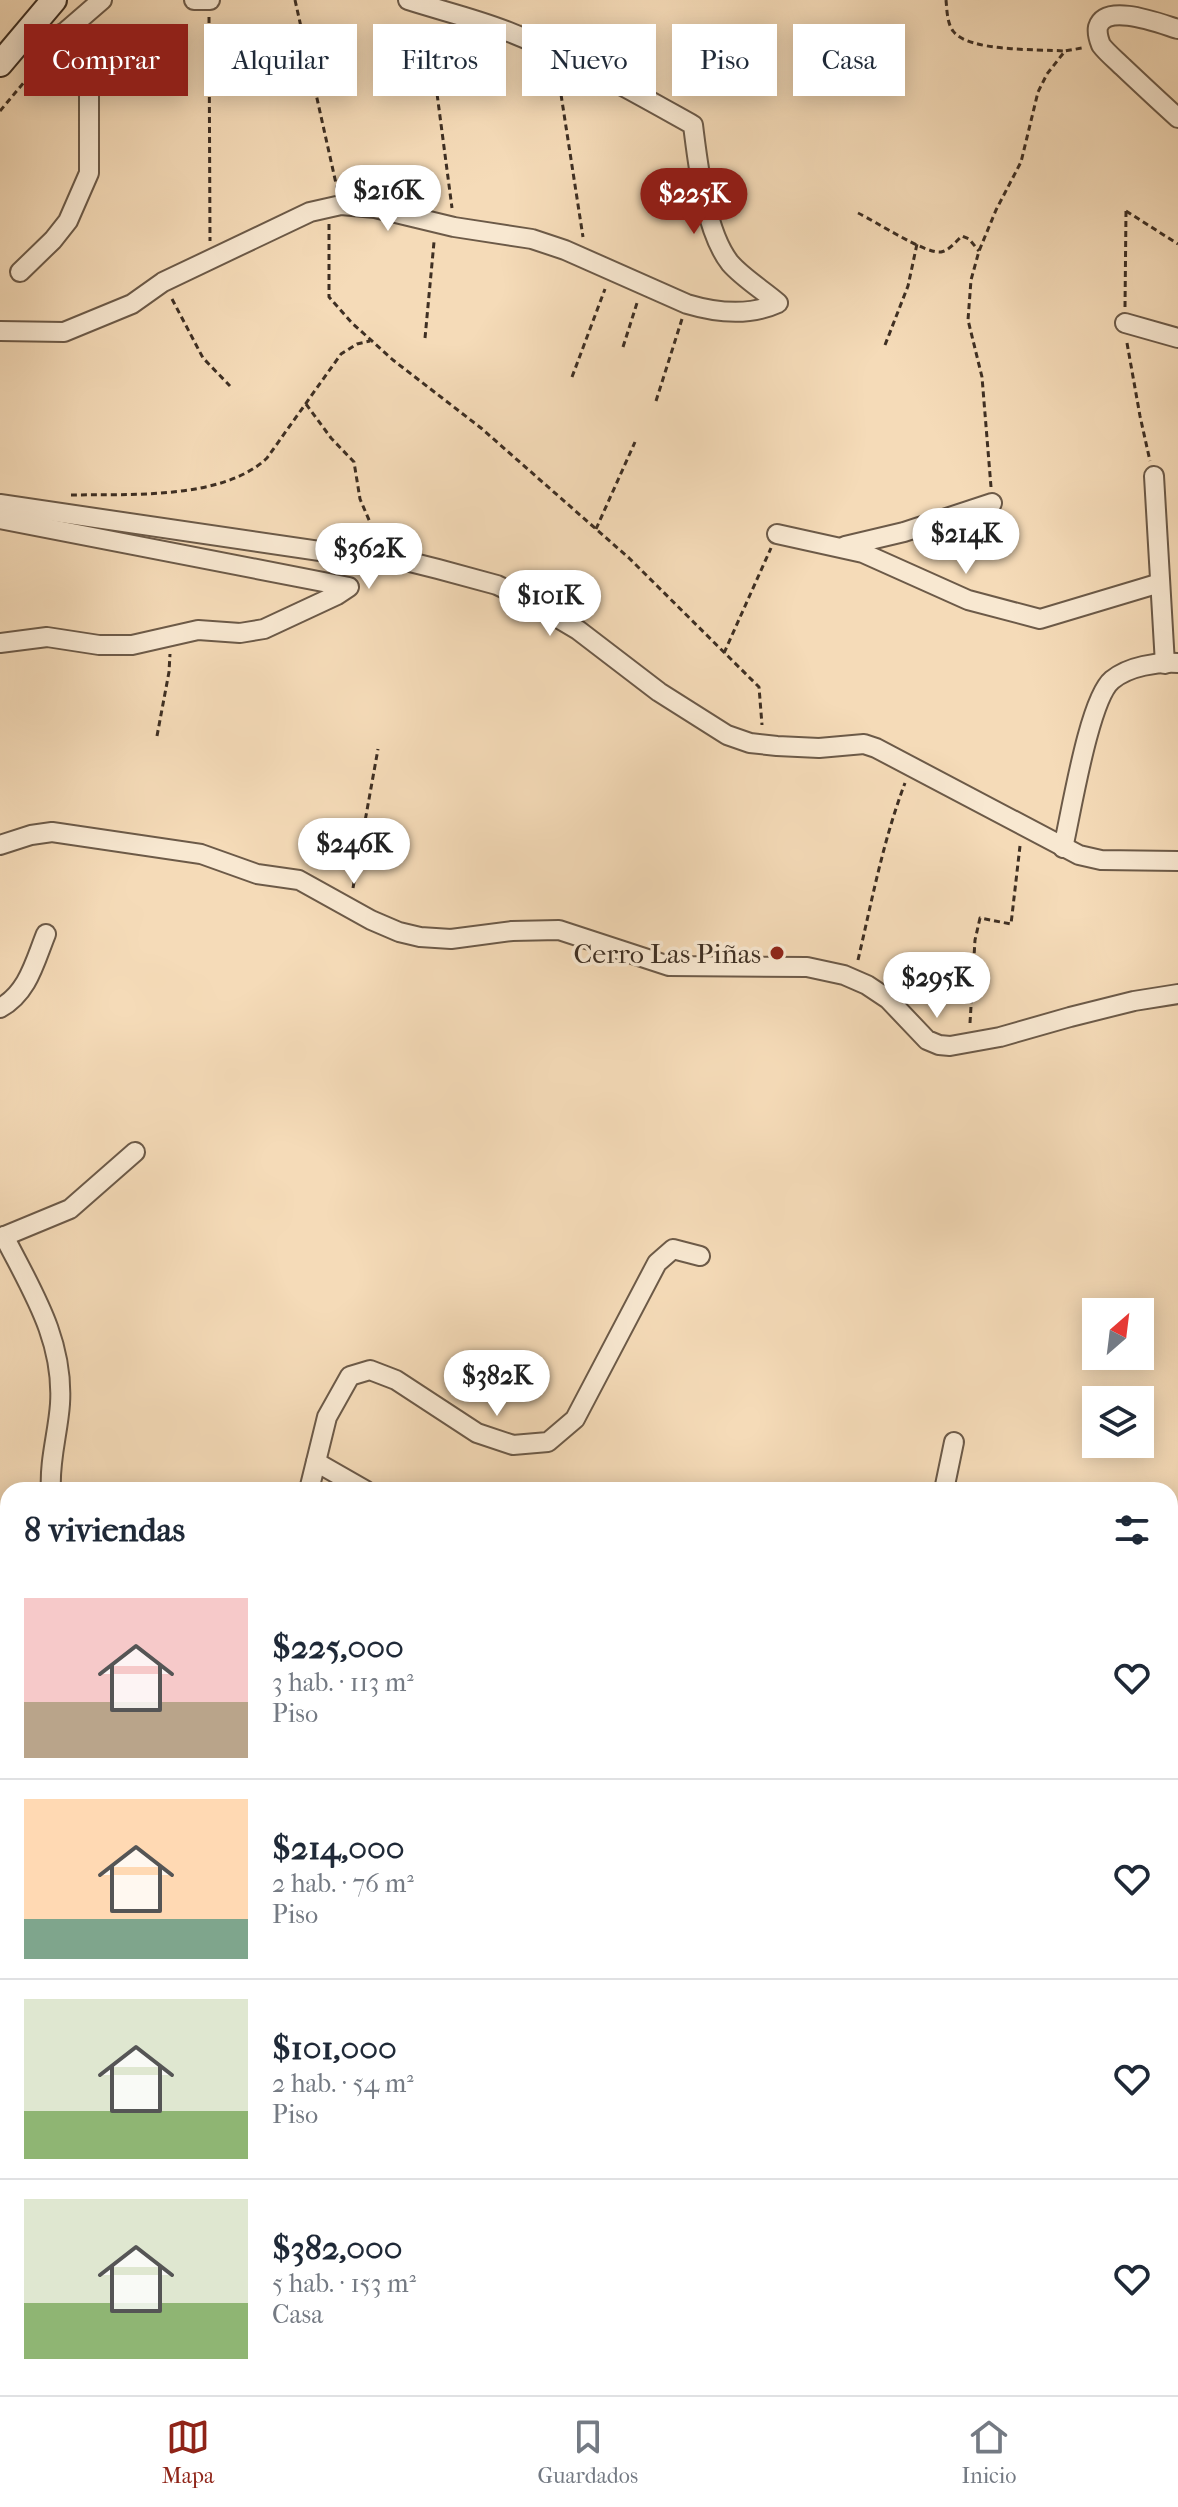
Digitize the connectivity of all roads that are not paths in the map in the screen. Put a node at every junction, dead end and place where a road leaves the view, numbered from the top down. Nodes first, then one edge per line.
1 (54, 0) edge
2 (102, 0) edge
3 (194, 0) edge
4 (210, 0) edge
5 (417, 3) edge
6 (75, 24) edge
7 (1178, 29) edge
8 (7, 55) edge
9 (89, 96) edge
10 (1178, 118) edge
11 (20, 272) dead end
12 (1125, 323) dead end
13 (0, 331) edge
14 (1178, 338) edge
15 (1154, 476) dead end
16 (992, 503) road end
17 (0, 504) edge
18 (0, 519) edge
19 (777, 534) road end
20 (839, 548) junction
21 (1160, 583) junction
22 (0, 643) edge
23 (1171, 664) edge
24 (0, 845) edge
25 (1063, 848) junction
26 (1178, 861) edge
27 (46, 934) dead end
28 (1178, 994) edge
29 (0, 1008) edge
30 (135, 1152) dead end
31 (2, 1237) edge
32 (700, 1256) dead end
33 (954, 1442) dead end
34 (316, 1462) junction
35 (50, 1482) edge
36 (311, 1482) edge
37 (351, 1482) edge
38 (946, 1482) edge

1 - 8 main road
2 - 6 street
3 - 4 street
5 - 13 street
7 - 10 street
9 - 11 street
12 - 14 street
15 - 21 street
16 - 20 street
17 - 25 street
18 - 22 street
19 - 20 street
20 - 21 street
21 - 23 street
23 - 25 street
24 - 28 street
25 - 26 street
27 - 29 street
30 - 31 street
31 - 35 street
32 - 34 street
33 - 38 street
34 - 36 street
34 - 37 street

